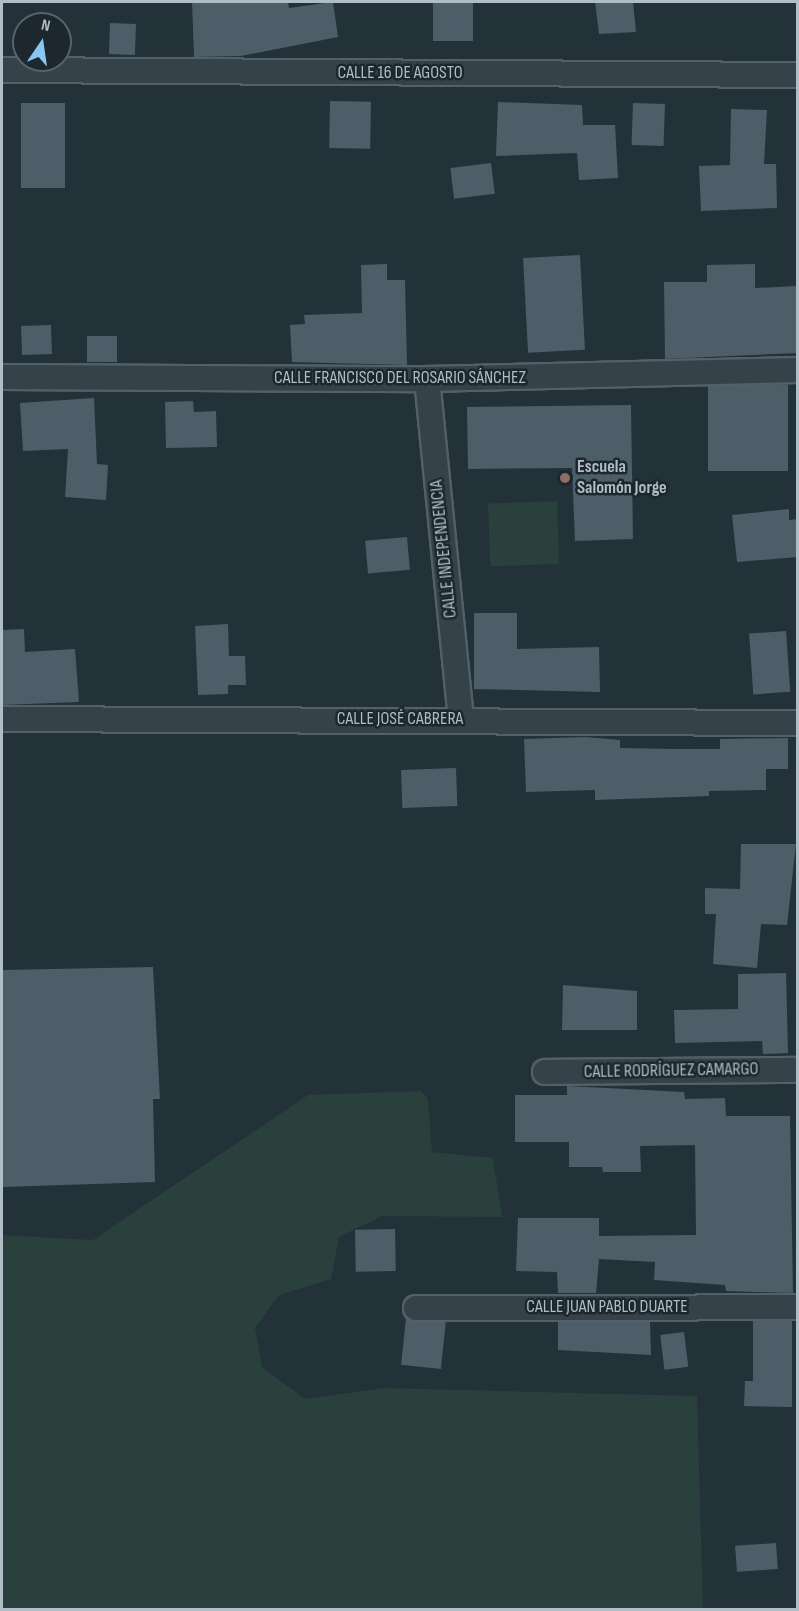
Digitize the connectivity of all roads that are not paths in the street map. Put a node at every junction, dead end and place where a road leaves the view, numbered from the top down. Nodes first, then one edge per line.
1 (2, 70) edge
2 (798, 75) edge
3 (798, 370) edge
4 (2, 377) edge
5 (427, 379) junction
6 (2, 719) edge
7 (461, 719) junction
8 (798, 723) edge
9 (798, 1070) edge
10 (545, 1072) dead end
11 (798, 1307) edge
12 (416, 1308) dead end

1 - 2 street, CALLE 16 DE AGOSTO
3 - 5 street, CALLE FRANCISCO DEL ROSARIO SÁNCHEZ
4 - 5 street, CALLE FRANCISCO DEL ROSARIO SÁNCHEZ
5 - 7 street, CALLE INDEPENDENCIA
6 - 7 street, CALLE JOSÉ CABRERA
7 - 8 street, CALLE JOSÉ CABRERA
9 - 10 street, CALLE RODRÍGUEZ CAMARGO
11 - 12 street, CALLE JUAN PABLO DUARTE

